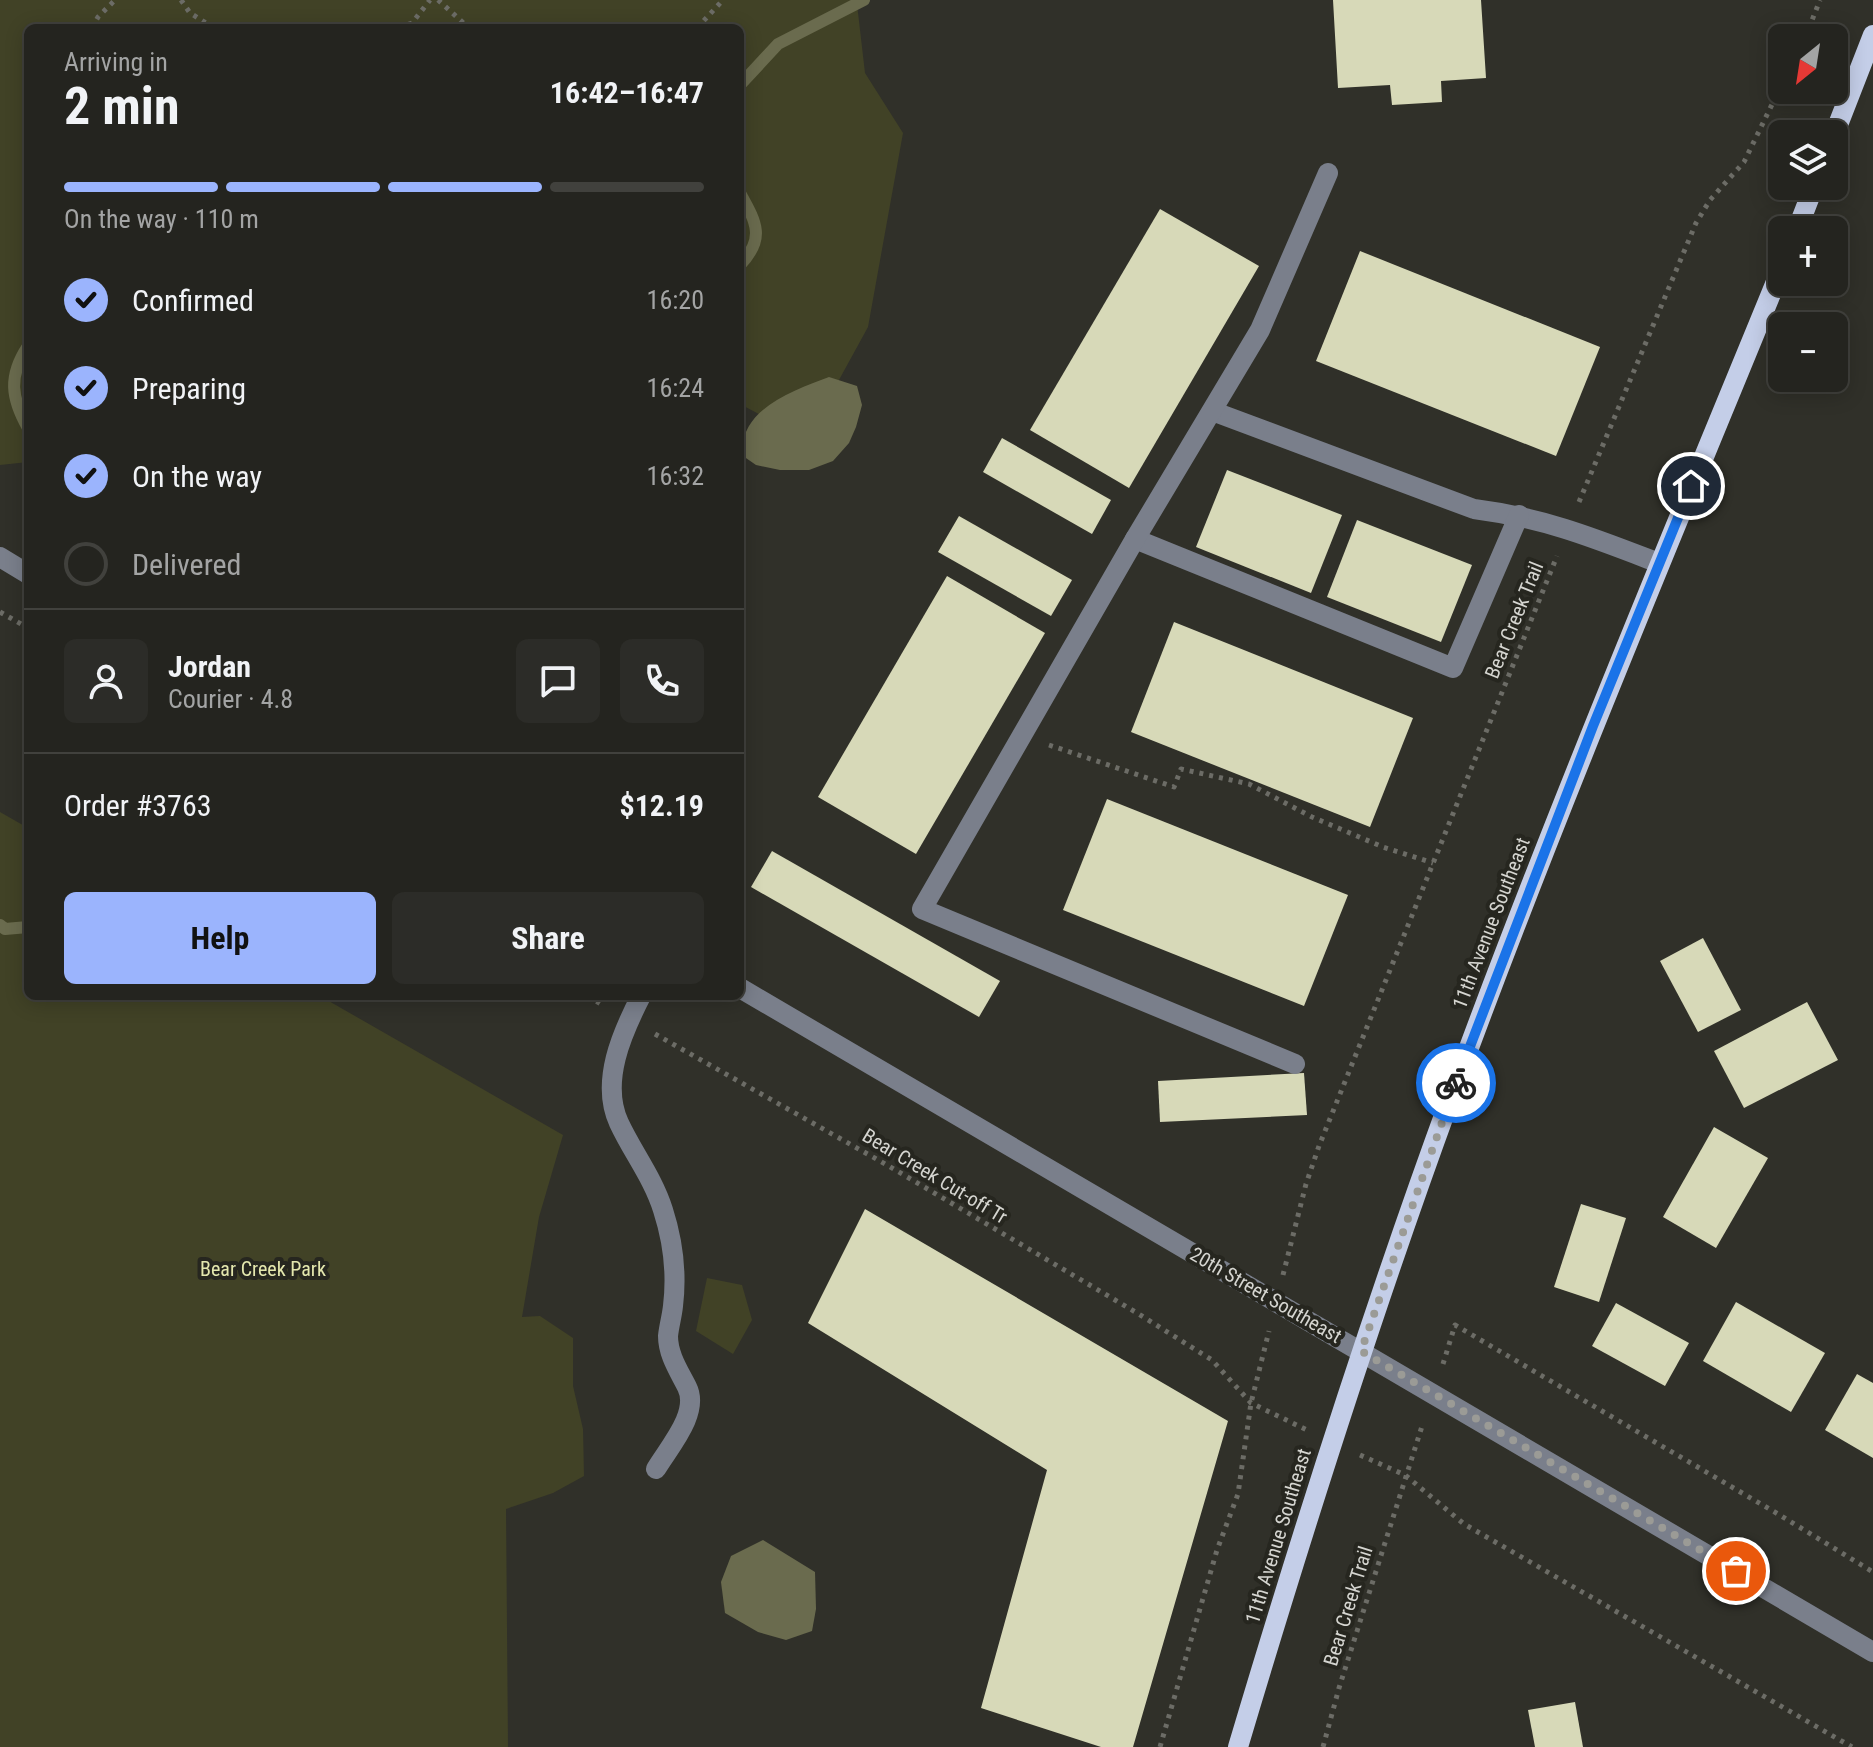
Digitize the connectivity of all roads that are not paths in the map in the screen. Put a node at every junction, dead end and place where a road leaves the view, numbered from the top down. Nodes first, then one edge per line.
1 (1873, 35) edge
2 (1840, 120) edge
3 (1328, 173) dead end
4 (1770, 296) edge
5 (1212, 411) junction
6 (1519, 515) junction
7 (1135, 539) junction
8 (0, 557) edge
9 (1659, 563) junction
10 (24, 572) edge
11 (744, 990) edge
12 (639, 1000) edge
13 (1295, 1064) dead end
14 (1361, 1351) junction
15 (656, 1469) dead end
16 (1873, 1652) edge
17 (1238, 1747) edge

1 - 2 main road
3 - 5 street
4 - 9 main road, 11th Avenue Southeast
5 - 6 street
5 - 7 street
6 - 7 street
6 - 9 street
7 - 13 street
8 - 10 street
9 - 14 main road, 11th Avenue Southeast
11 - 14 street, 20th Street Southeast
12 - 15 street
14 - 16 street, 20th Street Southeast
14 - 17 main road, 11th Avenue Southeast

